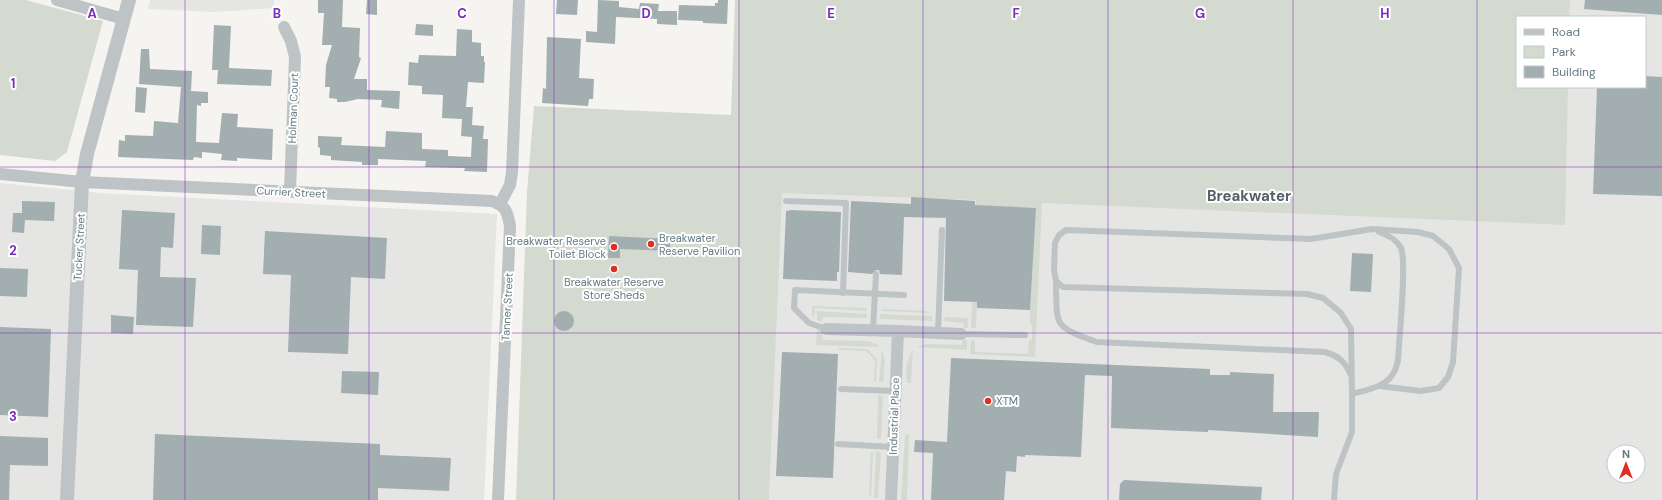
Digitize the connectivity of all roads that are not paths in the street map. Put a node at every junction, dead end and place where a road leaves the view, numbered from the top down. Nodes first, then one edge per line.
1 (57, 0) edge
2 (129, 0) edge
3 (519, 0) edge
4 (124, 19) junction
5 (284, 27) dead end
6 (0, 174) edge
7 (82, 182) junction
8 (290, 192) junction
9 (786, 202) dead end
10 (500, 204) junction
11 (1372, 229) junction
12 (942, 230) dead end
13 (876, 274) dead end
14 (1056, 281) junction
15 (842, 292) junction
16 (875, 294) junction
17 (904, 295) dead end
18 (826, 328) joint
19 (873, 330) junction
20 (898, 331) junction
21 (938, 333) junction
22 (961, 334) joint
23 (1025, 335) dead end
24 (1352, 377) junction
25 (1379, 386) junction
26 (841, 389) dead end
27 (895, 391) junction
28 (1352, 394) junction
29 (838, 444) dead end
30 (893, 447) junction
31 (67, 500) edge
32 (498, 500) edge
33 (892, 500) edge
34 (1334, 500) edge

1 - 4 street
2 - 4 street, Tucker Street
3 - 10 street
4 - 7 street, Tucker Street
5 - 8 street, Holman Court
6 - 7 street, Currier Street
7 - 8 street, Currier Street
7 - 31 street, Tucker Street
8 - 10 street, Currier Street
9 - 15 lane
10 - 32 street, Tanner Street
11 - 14 lane
11 - 25 lane
11 - 25 lane
12 - 21 lane
13 - 16 lane
14 - 24 lane
14 - 24 lane
15 - 16 lane
15 - 18 lane
16 - 17 lane
16 - 19 lane
18 - 19 street
19 - 20 street
20 - 21 street
20 - 27 street, Industrial Place
21 - 22 street
22 - 23 lane
24 - 28 lane
25 - 28 lane
26 - 27 lane
27 - 30 street, Industrial Place
28 - 34 lane
29 - 30 lane
30 - 33 street, Industrial Place

